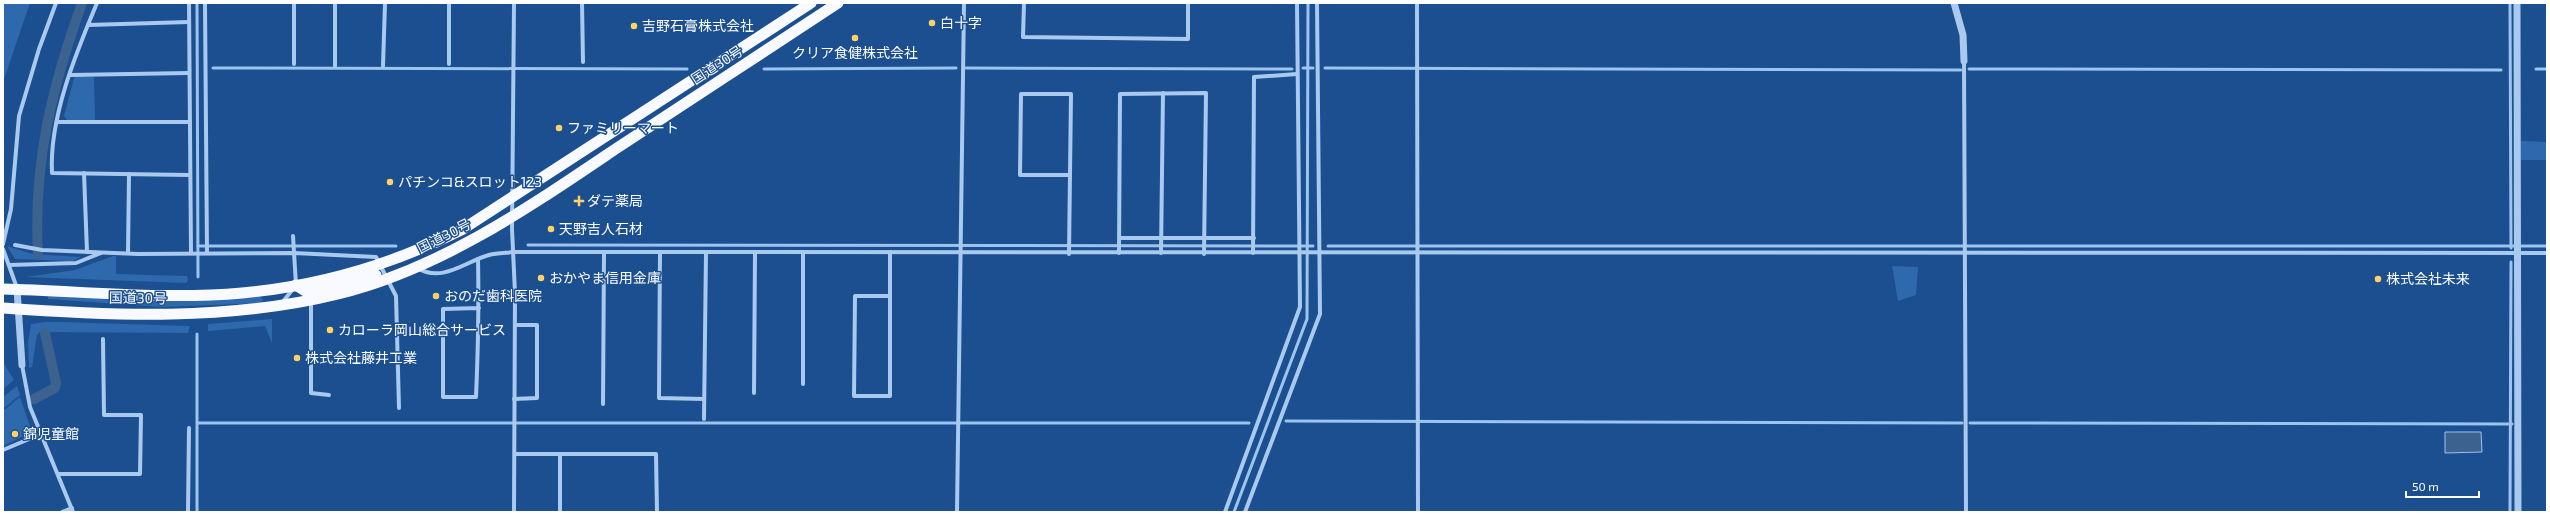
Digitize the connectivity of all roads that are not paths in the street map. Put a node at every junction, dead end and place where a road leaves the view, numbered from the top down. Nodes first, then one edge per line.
1 (56, 3) edge
2 (97, 3) edge
3 (189, 3) edge
4 (205, 3) edge
5 (294, 3) edge
6 (335, 3) edge
7 (385, 3) edge
8 (449, 3) edge
9 (514, 3) edge
10 (582, 3) edge
11 (811, 3) edge
12 (838, 3) edge
13 (964, 3) edge
14 (1024, 3) edge
15 (1188, 3) edge
16 (1297, 3) edge
17 (1317, 3) edge
18 (1417, 3) edge
19 (1954, 3) edge
20 (2517, 3) edge
21 (189, 22) junction
22 (88, 25) junction
23 (1964, 61) joint
24 (583, 62) dead end
25 (294, 64) dead end
26 (449, 64) dead end
27 (335, 66) dead end
28 (383, 66) dead end
29 (189, 73) junction
30 (1297, 74) junction
31 (70, 75) junction
32 (1163, 93) junction
33 (57, 122) junction
34 (190, 122) junction
35 (84, 173) junction
36 (129, 174) junction
37 (190, 175) junction
38 (1070, 175) junction
39 (513, 198) junction
40 (513, 216) junction
41 (293, 238) dead end
42 (1120, 240) junction
43 (1162, 240) junction
44 (1204, 240) junction
45 (1253, 240) junction
46 (3, 244) edge
47 (15, 245) dead end
48 (3, 249) edge
49 (2518, 249) junction
50 (207, 251) junction
51 (294, 251) junction
52 (1119, 251) junction
53 (1162, 251) junction
54 (1204, 251) junction
55 (1253, 251) junction
56 (1300, 251) junction
57 (1416, 251) junction
58 (86, 252) junction
59 (103, 252) junction
60 (514, 252) junction
61 (604, 252) junction
62 (660, 252) junction
63 (706, 252) junction
64 (754, 252) junction
65 (803, 252) junction
66 (890, 252) junction
67 (128, 253) junction
68 (193, 253) junction
69 (960, 253) junction
70 (2547, 253) edge
71 (1069, 254) junction
72 (1319, 254) junction
73 (1966, 254) junction
74 (478, 259) junction
75 (9, 265) junction
76 (416, 268) junction
77 (385, 272) junction
78 (296, 285) junction
79 (3, 289) edge
80 (17, 289) junction
81 (309, 292) junction
82 (890, 296) junction
83 (279, 306) junction
84 (4, 308) edge
85 (479, 308) junction
86 (20, 309) junction
87 (515, 325) junction
88 (103, 339) dead end
89 (22, 365) joint
90 (803, 384) dead end
91 (754, 393) dead end
92 (329, 395) dead end
93 (514, 399) junction
94 (704, 399) junction
95 (603, 404) dead end
96 (399, 408) dead end
97 (704, 419) dead end
98 (189, 428) dead end
99 (41, 434) junction
100 (3, 450) edge
101 (515, 454) junction
102 (560, 454) junction
103 (58, 474) junction
104 (72, 510) edge
105 (62, 512) edge
106 (188, 512) edge
107 (514, 512) edge
108 (560, 512) edge
109 (657, 512) edge
110 (957, 512) edge
111 (1225, 512) edge
112 (1245, 512) edge
113 (1418, 512) edge
114 (1966, 512) edge
115 (2518, 512) edge

1 - 46 street
2 - 22 street
3 - 21 street
4 - 50 street
5 - 25 street
6 - 27 street
7 - 28 street
8 - 26 street
9 - 39 street
10 - 24 street
11 - 39 highway, 国道30号
12 - 40 highway, 国道30号
13 - 69 street
14 - 15 street
16 - 30 street
17 - 72 street
18 - 57 street
19 - 23 street
20 - 49 street
21 - 22 street
21 - 29 street
22 - 31 street
23 - 73 street
29 - 31 street
29 - 34 street
30 - 45 street
30 - 56 street
31 - 33 street
32 - 42 street
32 - 43 street
32 - 44 street
33 - 34 street
33 - 35 street
34 - 37 street
35 - 36 street
35 - 58 street
36 - 37 street
36 - 67 street
37 - 68 street
38 - 38 street
38 - 71 street
39 - 40 street
39 - 77 highway, 国道30号
40 - 60 street
40 - 76 highway, 国道30号
41 - 51 street
42 - 43 street
42 - 52 street
43 - 44 street
43 - 53 street
44 - 45 street
44 - 54 street
45 - 55 street
47 - 58 street
48 - 75 street
49 - 70 street
49 - 73 street
49 - 115 street
50 - 51 street
50 - 68 street
51 - 77 street
51 - 78 street
52 - 53 street
52 - 71 street
53 - 54 street
54 - 55 street
55 - 56 street
56 - 72 street
56 - 111 street
57 - 72 street
57 - 73 street
57 - 113 street
58 - 59 street
59 - 67 street
59 - 75 street
60 - 61 street
60 - 74 street
60 - 87 street
61 - 62 street
61 - 95 street
62 - 63 street
62 - 94 street
63 - 64 street
63 - 94 street
64 - 65 street
64 - 91 street
65 - 66 street
65 - 90 street
66 - 69 street
66 - 82 street
67 - 68 street
69 - 71 street
69 - 110 street
72 - 112 street
73 - 114 street
74 - 76 street
74 - 85 street
75 - 80 street
76 - 77 highway, 国道30号
77 - 81 highway, 国道30号
77 - 81 highway, 国道30号
77 - 96 street
78 - 80 highway, 国道30号
78 - 81 highway, 国道30号
78 - 83 street
79 - 80 highway, 国道30号
80 - 86 street
81 - 83 highway, 国道30号
81 - 92 street
82 - 82 street
83 - 86 highway, 国道30号
84 - 86 highway, 国道30号
85 - 85 street
86 - 89 street
87 - 93 street
87 - 93 street
88 - 103 street
89 - 99 street
93 - 101 street
94 - 97 street
98 - 106 street
99 - 100 street
99 - 103 street
101 - 102 street
101 - 107 street
102 - 108 street
102 - 109 street
103 - 104 street
104 - 105 street

